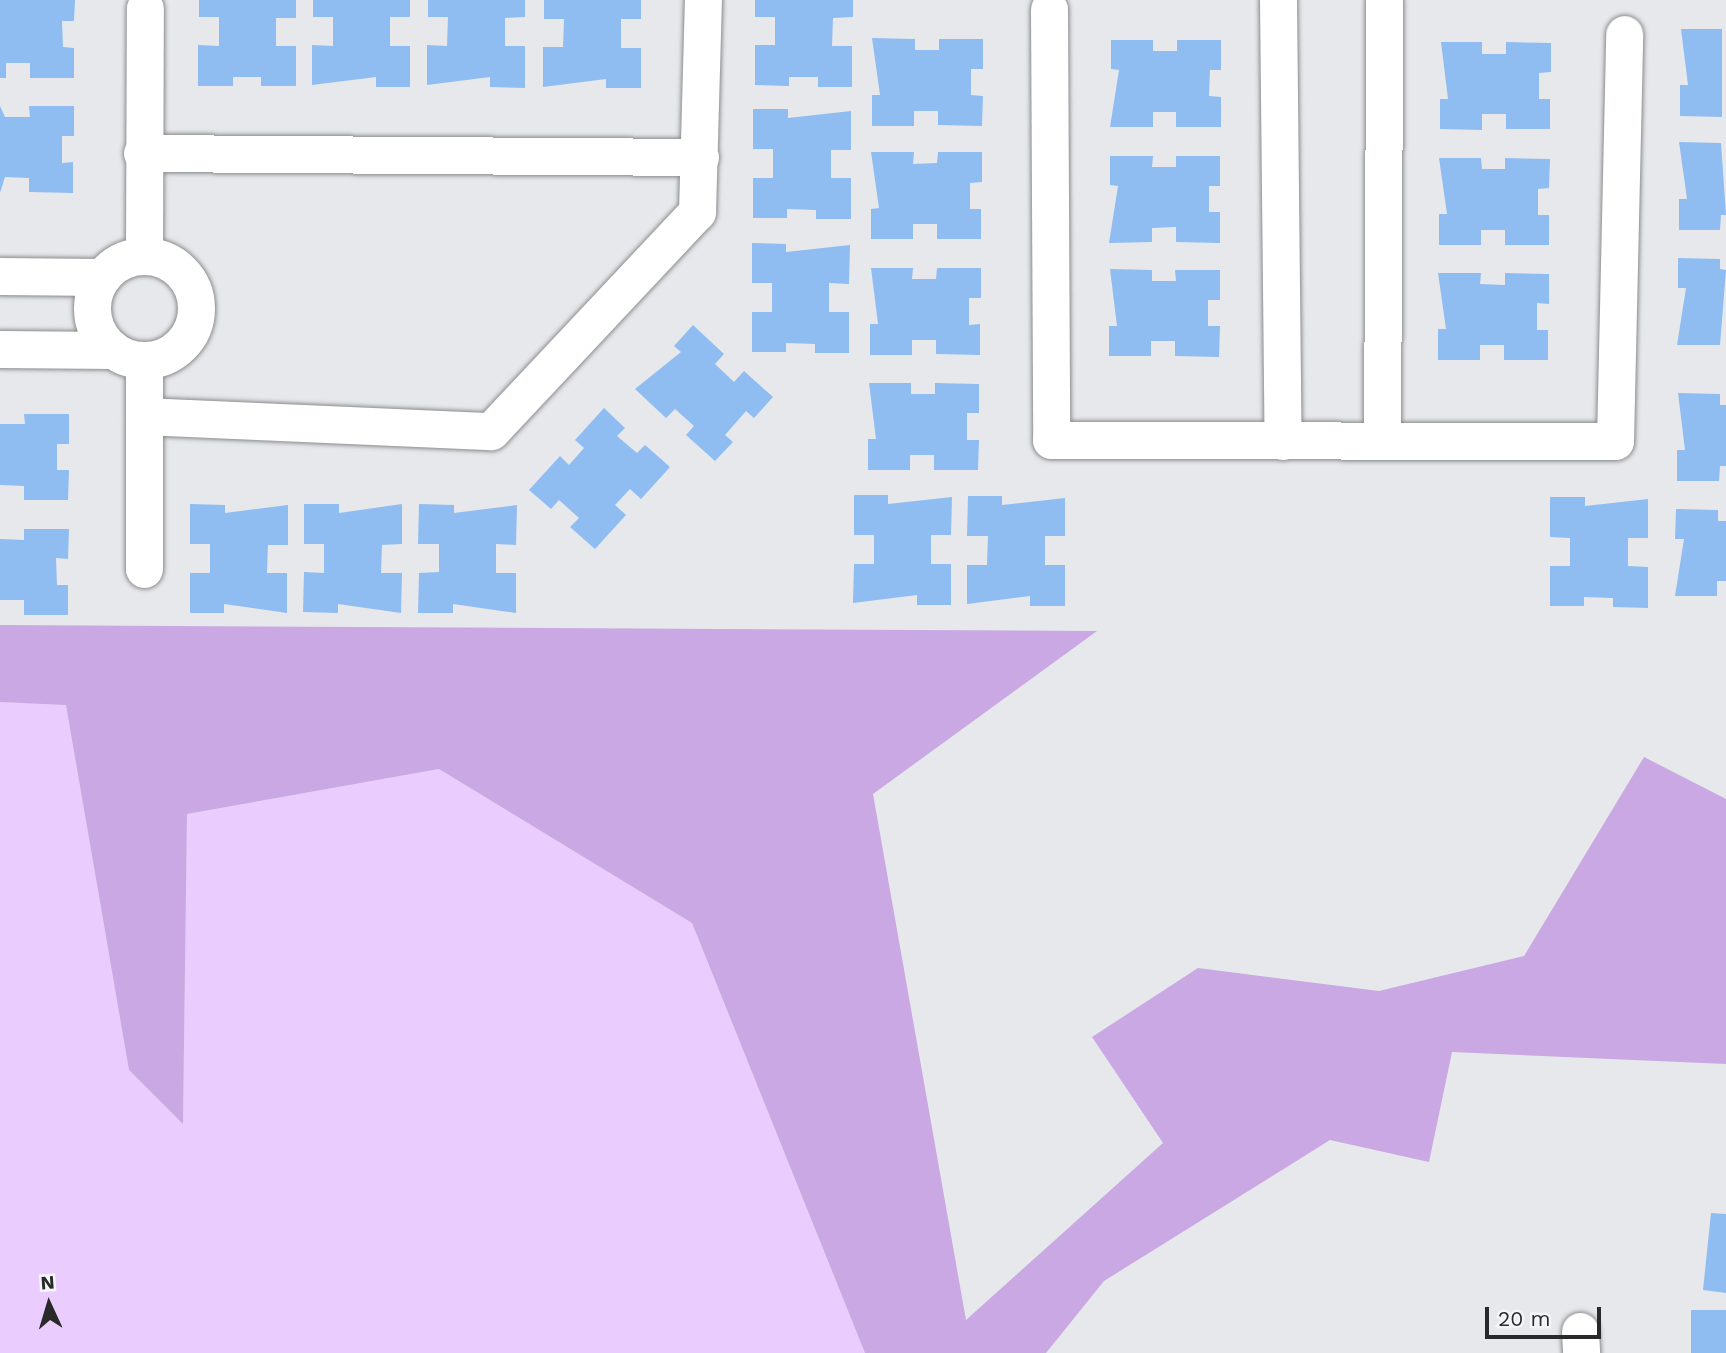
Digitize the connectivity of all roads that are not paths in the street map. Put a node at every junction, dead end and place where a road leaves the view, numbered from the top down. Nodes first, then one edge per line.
1 (703, 0) edge
2 (1278, 0) edge
3 (1384, 0) edge
4 (145, 8) dead end
5 (1049, 9) dead end
6 (1623, 34) dead end
7 (142, 153) junction
8 (700, 157) junction
9 (144, 256) junction
10 (0, 276) edge
11 (102, 277) junction
12 (0, 349) edge
13 (128, 355) junction
14 (144, 416) junction
15 (1283, 441) junction
16 (1382, 441) junction
17 (144, 569) dead end

1 - 8 street
2 - 15 street
3 - 16 street
4 - 7 street
5 - 15 street
6 - 16 street
7 - 8 street
7 - 9 street
8 - 14 street
9 - 11 street
9 - 13 street
10 - 11 street
11 - 13 street
12 - 13 street
13 - 14 street
14 - 17 street
15 - 16 street

